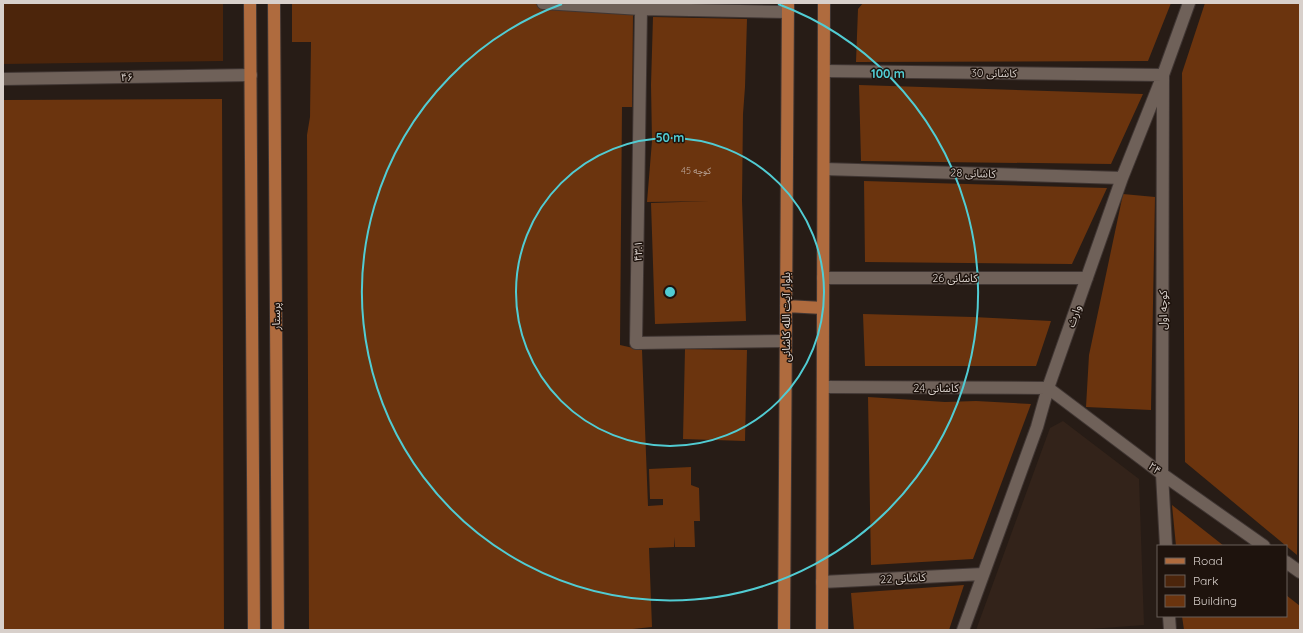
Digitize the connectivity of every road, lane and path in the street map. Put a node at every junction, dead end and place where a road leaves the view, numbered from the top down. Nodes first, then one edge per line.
1 (250, 3) edge
2 (274, 3) edge
3 (543, 3) edge
4 (824, 3) edge
5 (1189, 3) edge
6 (788, 7) edge
7 (641, 9) junction
8 (824, 71) junction
9 (251, 75) junction
10 (1163, 75) junction
11 (3, 79) edge
12 (824, 169) junction
13 (1122, 178) junction
14 (823, 278) junction
15 (1087, 278) junction
16 (786, 306) junction
17 (823, 308) junction
18 (786, 341) junction
19 (823, 387) junction
20 (1048, 388) junction
21 (1162, 474) junction
22 (1166, 545) edge
23 (1263, 545) edge
24 (1287, 563) edge
25 (1300, 572) edge
26 (983, 574) junction
27 (822, 582) junction
28 (1169, 617) edge
29 (254, 630) edge
30 (278, 630) edge
31 (784, 630) edge
32 (822, 630) edge
33 (963, 630) edge
34 (1170, 630) edge

1 - 9 main road
2 - 30 main road, پرستار
3 - 7 street
4 - 8 main road
5 - 10 street, وارث
6 - 7 street
6 - 16 main road, بلوار آیت الله کاشانی
7 - 18 street, ۴۳.۱
8 - 10 street, کاشانی 30
8 - 12 main road
9 - 11 street, ۴۶
9 - 29 main road
10 - 13 street, وارث
10 - 21 street, کوچه اول
12 - 13 street, کاشانی 28
12 - 14 main road
13 - 15 street, وارث
14 - 15 street, کاشانی 26
14 - 17 main road
15 - 20 street, وارث
16 - 17 main road
16 - 18 main road, بلوار آیت الله کاشانی
17 - 19 main road
18 - 31 main road, بلوار آیت الله کاشانی
19 - 20 street, کاشانی 24
19 - 27 main road
20 - 21 street, ۲۴
20 - 26 street, وارث
21 - 22 street, کوچه اول
21 - 23 street, ۲۴
24 - 25 street
26 - 27 street, کاشانی 22
26 - 33 street, وارث
27 - 32 main road
28 - 34 street

